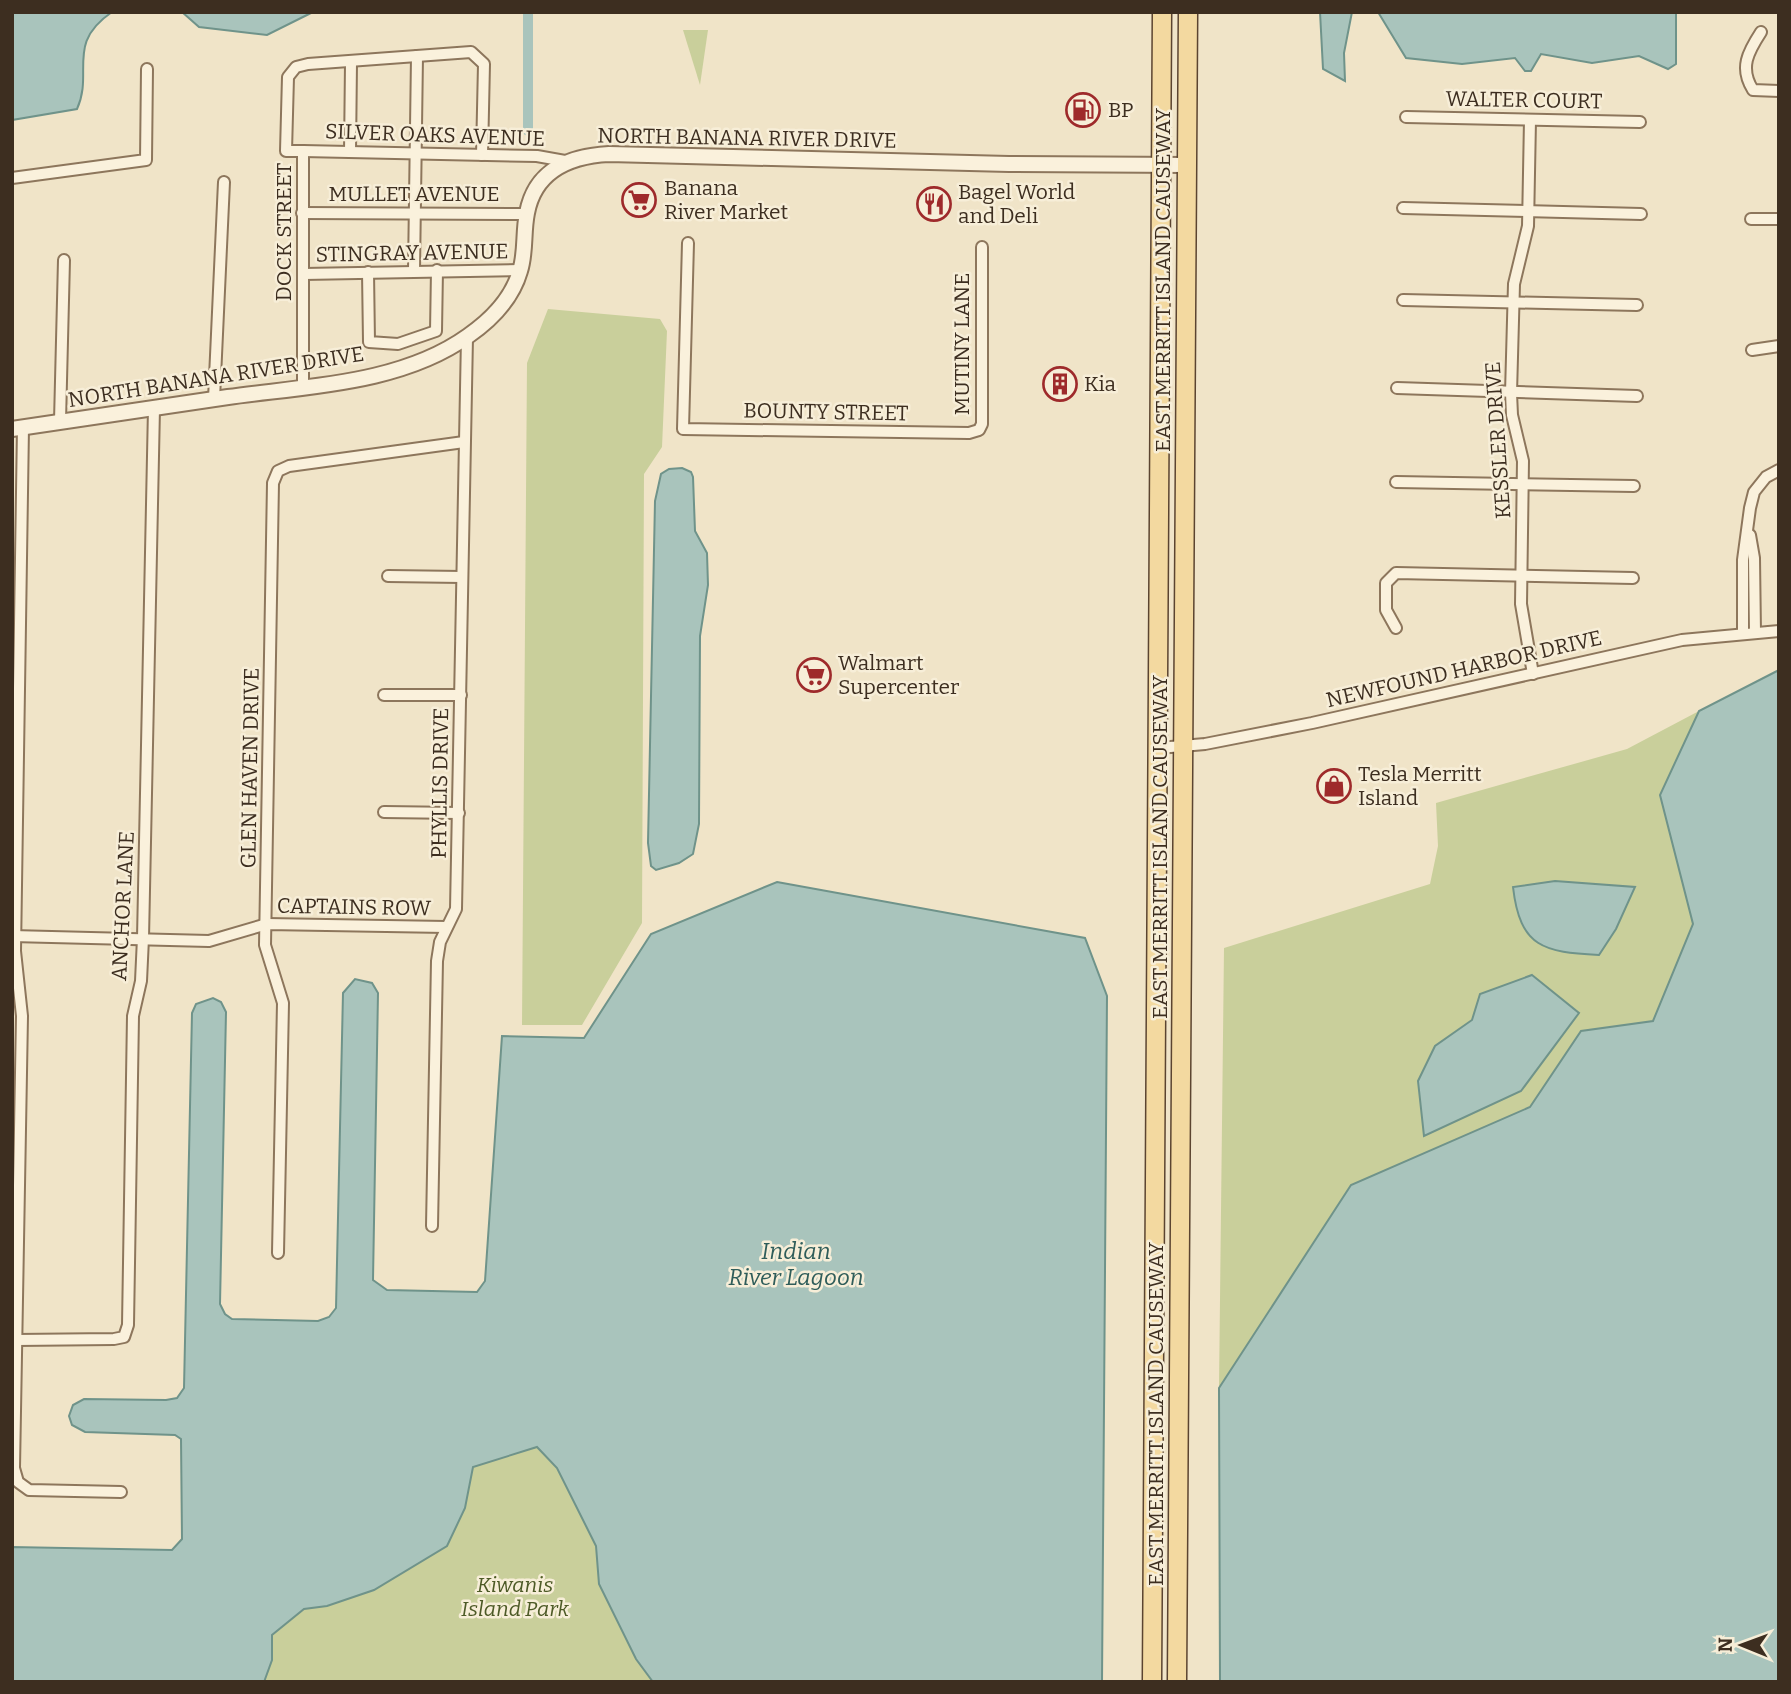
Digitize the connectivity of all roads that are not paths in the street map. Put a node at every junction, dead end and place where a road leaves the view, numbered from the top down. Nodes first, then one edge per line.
1 (1162, 12) edge
2 (1188, 12) edge
3 (1761, 32) dead end
4 (417, 55) junction
5 (351, 62) junction
6 (147, 69) dead end
7 (1779, 91) edge
8 (1406, 117) dead end
9 (1530, 120) junction
10 (1640, 122) dead end
11 (303, 151) junction
12 (350, 152) junction
13 (416, 155) junction
14 (482, 155) junction
15 (565, 161) junction
16 (1161, 164) junction
17 (1187, 164) junction
18 (12, 178) edge
19 (224, 182) dead end
20 (1403, 208) dead end
21 (1528, 211) junction
22 (302, 213) junction
23 (415, 213) junction
24 (526, 214) junction
25 (1642, 214) dead end
26 (1751, 219) dead end
27 (1779, 219) edge
28 (688, 243) dead end
29 (982, 247) dead end
30 (64, 260) dead end
31 (437, 270) junction
32 (521, 270) junction
33 (414, 271) junction
34 (369, 272) junction
35 (304, 274) junction
36 (1403, 300) dead end
37 (1513, 302) junction
38 (1637, 305) dead end
39 (467, 337) junction
40 (1779, 346) edge
41 (1752, 350) dead end
42 (303, 387) junction
43 (1397, 388) dead end
44 (1511, 393) junction
45 (1637, 396) dead end
46 (214, 400) junction
47 (153, 408) junction
48 (60, 421) junction
49 (18, 428) edge
50 (969, 433) joint
51 (464, 442) junction
52 (1779, 470) edge
53 (1396, 482) dead end
54 (1524, 485) junction
55 (1634, 486) dead end
56 (1749, 529) junction
57 (388, 576) dead end
58 (1522, 576) junction
59 (463, 577) junction
60 (1633, 578) dead end
61 (1396, 628) dead end
62 (1779, 631) edge
63 (1755, 633) junction
64 (1742, 634) junction
65 (1533, 674) junction
66 (384, 695) dead end
67 (461, 695) junction
68 (1184, 747) junction
69 (1159, 748) junction
70 (384, 812) dead end
71 (459, 813) junction
72 (267, 924) junction
73 (446, 927) junction
74 (13, 936) edge
75 (143, 939) junction
76 (432, 1226) dead end
77 (278, 1253) dead end
78 (16, 1340) junction
79 (121, 1492) dead end
80 (1152, 1682) edge
81 (1177, 1682) edge

1 - 16 main road, EAST MERRITT ISLAND CAUSEWAY
2 - 17 main road, EAST MERRITT ISLAND CAUSEWAY
3 - 7 street
4 - 5 street
4 - 13 street
4 - 14 street
5 - 11 street, DOCK STREET
5 - 12 street
6 - 18 street
8 - 9 street, WALTER COURT
9 - 10 street, WALTER COURT
9 - 21 street, KESSLER DRIVE
11 - 12 street, SILVER OAKS AVENUE
11 - 22 street, DOCK STREET
12 - 13 street, SILVER OAKS AVENUE
13 - 14 street, SILVER OAKS AVENUE
13 - 23 street
14 - 15 street, SILVER OAKS AVENUE
15 - 16 street, NORTH BANANA RIVER DRIVE
15 - 24 street, NORTH BANANA RIVER DRIVE
16 - 17 street, NORTH BANANA RIVER DRIVE
16 - 69 main road, EAST MERRITT ISLAND CAUSEWAY
17 - 68 main road, EAST MERRITT ISLAND CAUSEWAY
19 - 46 street
20 - 21 street
21 - 25 street
21 - 37 street, KESSLER DRIVE
22 - 23 street, MULLET AVENUE
22 - 35 street, DOCK STREET
23 - 24 street, MULLET AVENUE
23 - 33 street
24 - 32 street, NORTH BANANA RIVER DRIVE
26 - 27 street
28 - 50 street, BOUNTY STREET
29 - 50 street, MUTINY LANE
30 - 48 street
31 - 32 street, STINGRAY AVENUE
31 - 33 street, STINGRAY AVENUE
31 - 34 street
32 - 39 street, NORTH BANANA RIVER DRIVE
33 - 34 street, STINGRAY AVENUE
34 - 35 street, STINGRAY AVENUE
35 - 42 street, DOCK STREET
36 - 37 street
37 - 38 street
37 - 44 street, KESSLER DRIVE
39 - 42 street, NORTH BANANA RIVER DRIVE
39 - 51 street, PHYLLIS DRIVE
40 - 41 street
42 - 46 street, NORTH BANANA RIVER DRIVE
43 - 44 street
44 - 45 street
44 - 54 street, KESSLER DRIVE
46 - 47 street, NORTH BANANA RIVER DRIVE
47 - 48 street, NORTH BANANA RIVER DRIVE
47 - 75 street, ANCHOR LANE
48 - 49 street, NORTH BANANA RIVER DRIVE
49 - 74 street
51 - 59 street, PHYLLIS DRIVE
51 - 72 street, GLEN HAVEN DRIVE
52 - 56 street
53 - 54 street
54 - 55 street
54 - 58 street, KESSLER DRIVE
56 - 63 street
56 - 64 street
57 - 59 street
58 - 60 street
58 - 61 street
58 - 65 street, KESSLER DRIVE
59 - 67 street, PHYLLIS DRIVE
62 - 63 street, NEWFOUND HARBOR DRIVE
63 - 64 street, NEWFOUND HARBOR DRIVE
64 - 65 street, NEWFOUND HARBOR DRIVE
65 - 68 street, NEWFOUND HARBOR DRIVE
66 - 67 street
67 - 71 street, PHYLLIS DRIVE
68 - 69 street, NEWFOUND HARBOR DRIVE
68 - 81 main road, EAST MERRITT ISLAND CAUSEWAY
69 - 80 main road, EAST MERRITT ISLAND CAUSEWAY
70 - 71 street
71 - 73 street, PHYLLIS DRIVE
72 - 73 street, CAPTAINS ROW
72 - 75 street, CAPTAINS ROW
72 - 77 street, GLEN HAVEN DRIVE
73 - 76 street, PHYLLIS DRIVE
74 - 75 street, CAPTAINS ROW
74 - 78 street
75 - 78 street, ANCHOR LANE
78 - 79 street

